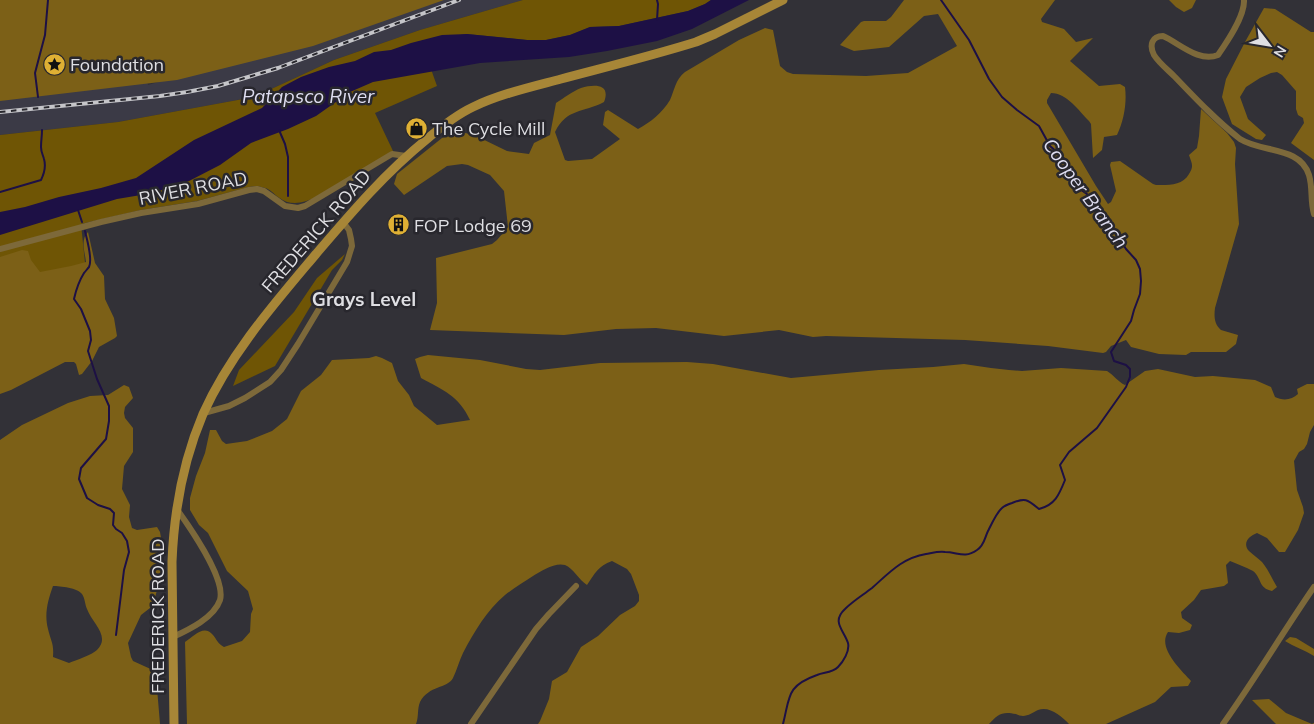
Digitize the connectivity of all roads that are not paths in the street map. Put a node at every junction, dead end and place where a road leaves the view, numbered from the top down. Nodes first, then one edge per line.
1 (783, 0) edge
2 (1244, 0) edge
3 (406, 156) junction
4 (1314, 214) edge
5 (343, 222) junction
6 (0, 248) edge
7 (204, 413) junction
8 (176, 508) junction
9 (576, 586) dead end
10 (1314, 587) edge
11 (173, 637) junction
12 (174, 724) edge
13 (471, 724) edge
14 (1223, 724) edge

1 - 3 main road, FREDERICK ROAD
2 - 4 street
3 - 5 main road, FREDERICK ROAD
3 - 6 street, RIVER ROAD
5 - 7 main road, FREDERICK ROAD
5 - 7 street
7 - 8 main road, FREDERICK ROAD
8 - 11 main road, FREDERICK ROAD
8 - 11 street
9 - 13 street
10 - 14 street
11 - 12 main road, FREDERICK ROAD

